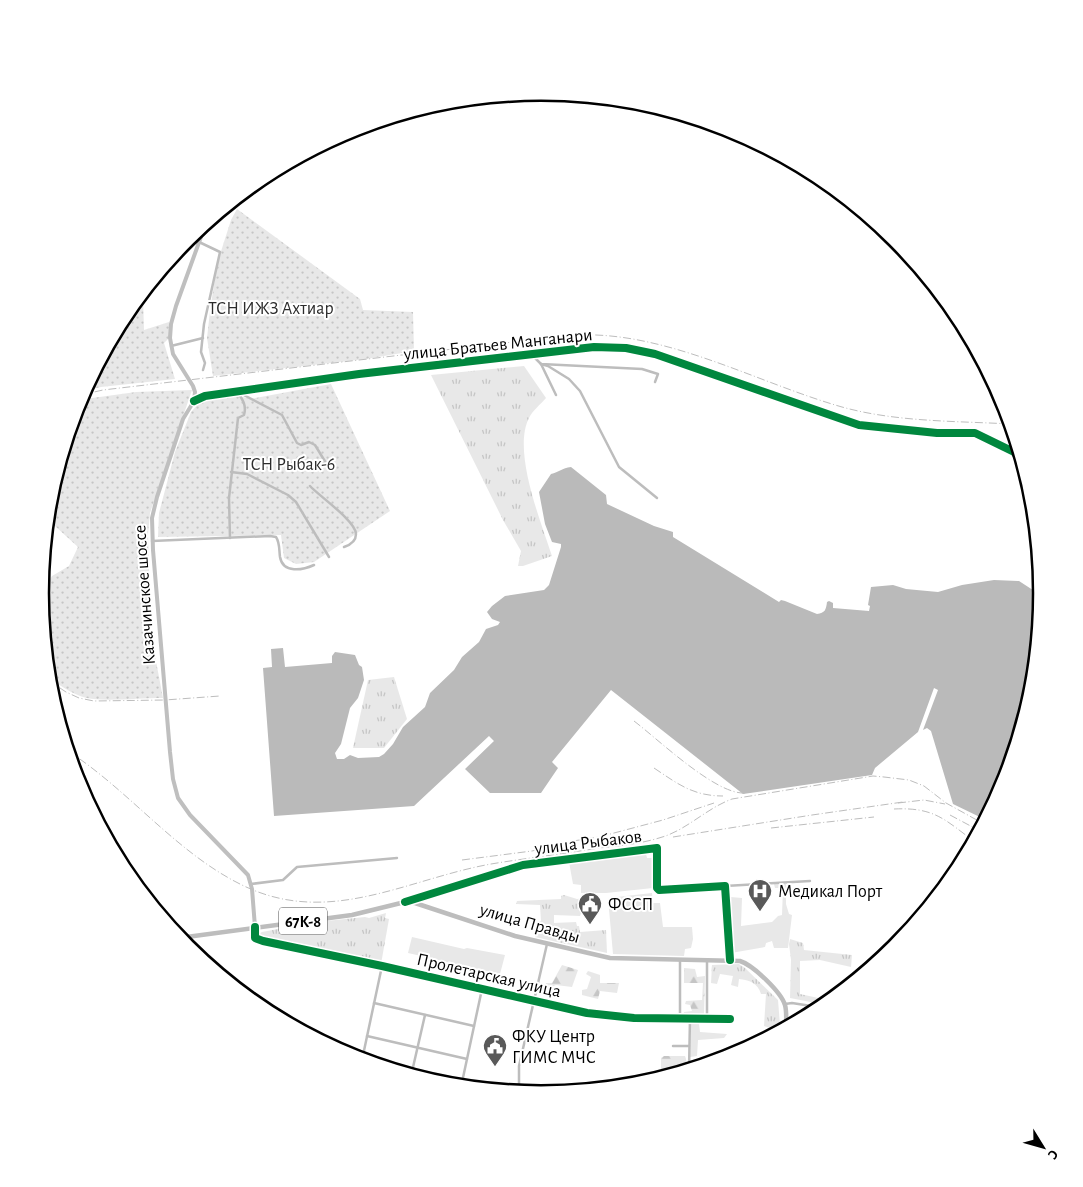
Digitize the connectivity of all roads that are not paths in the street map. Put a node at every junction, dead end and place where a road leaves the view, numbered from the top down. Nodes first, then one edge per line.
1 (200, 238) edge
2 (199, 242) junction
3 (203, 338) junction
4 (171, 346) junction
5 (532, 355) junction
6 (541, 364) junction
7 (203, 370) dead end
8 (655, 382) dead end
9 (237, 391) junction
10 (556, 395) dead end
11 (194, 401) junction
12 (1013, 451) edge
13 (329, 468) dead end
14 (231, 472) junction
15 (310, 486) dead end
16 (657, 498) dead end
17 (230, 538) junction
18 (152, 541) junction
19 (344, 547) dead end
20 (329, 557) dead end
21 (314, 565) dead end
22 (397, 858) dead end
23 (810, 881) dead end
24 (251, 884) junction
25 (725, 886) junction
26 (405, 902) junction
27 (255, 927) junction
28 (188, 937) edge
29 (547, 944) junction
30 (680, 960) junction
31 (730, 960) junction
32 (707, 961) junction
33 (382, 966) junction
34 (482, 989) junction
35 (534, 1000) junction
36 (374, 1003) junction
37 (785, 1004) junction
38 (810, 1006) edge
39 (425, 1015) junction
40 (680, 1018) junction
41 (690, 1018) junction
42 (707, 1018) junction
43 (730, 1019) dead end
44 (786, 1021) edge
45 (474, 1026) junction
46 (367, 1036) junction
47 (673, 1046) dead end
48 (689, 1046) junction
49 (418, 1047) junction
50 (363, 1053) edge
51 (467, 1059) junction
52 (688, 1063) edge
53 (413, 1069) edge
54 (463, 1080) edge
55 (519, 1085) edge

1 - 2 main road
2 - 3 street
2 - 4 main road
3 - 4 street
3 - 7 street
4 - 11 main road
5 - 6 street
5 - 9 street, улица Братьев Манганари
5 - 12 street, улица Братьев Манганари
6 - 8 street
6 - 10 street
6 - 16 street
9 - 11 street, улица Братьев Манганари
9 - 13 street
9 - 14 street
11 - 18 main road, Казачинское шоссе
14 - 17 street
14 - 20 street
15 - 19 street
17 - 18 street
17 - 21 street
18 - 24 main road, Казачинское шоссе
22 - 24 street
23 - 25 street
24 - 27 main road, Казачинское шоссе
25 - 26 street, улица Рыбаков
25 - 31 street
26 - 27 main road, улица Правды / 67К-8
26 - 29 main road, улица Правды
27 - 28 main road, 67К-8
27 - 33 street, Пролетарская улица
29 - 30 main road, улица Правды
29 - 35 street
30 - 32 main road, улица Правды
30 - 40 street
31 - 32 main road, улица Правды
31 - 37 main road, улица Правды
32 - 42 street
33 - 34 street, Пролетарская улица
33 - 36 street
34 - 35 street, Пролетарская улица
34 - 45 street
35 - 40 street, Пролетарская улица
35 - 55 street
36 - 39 street
36 - 46 street
37 - 38 street
37 - 44 main road
39 - 45 street
39 - 49 street
40 - 41 street, Пролетарская улица
41 - 42 street, Пролетарская улица
41 - 48 street
42 - 43 street, Пролетарская улица
45 - 51 street
46 - 49 street
46 - 50 street
47 - 48 street
48 - 52 street
49 - 51 street
49 - 53 street
51 - 54 street

